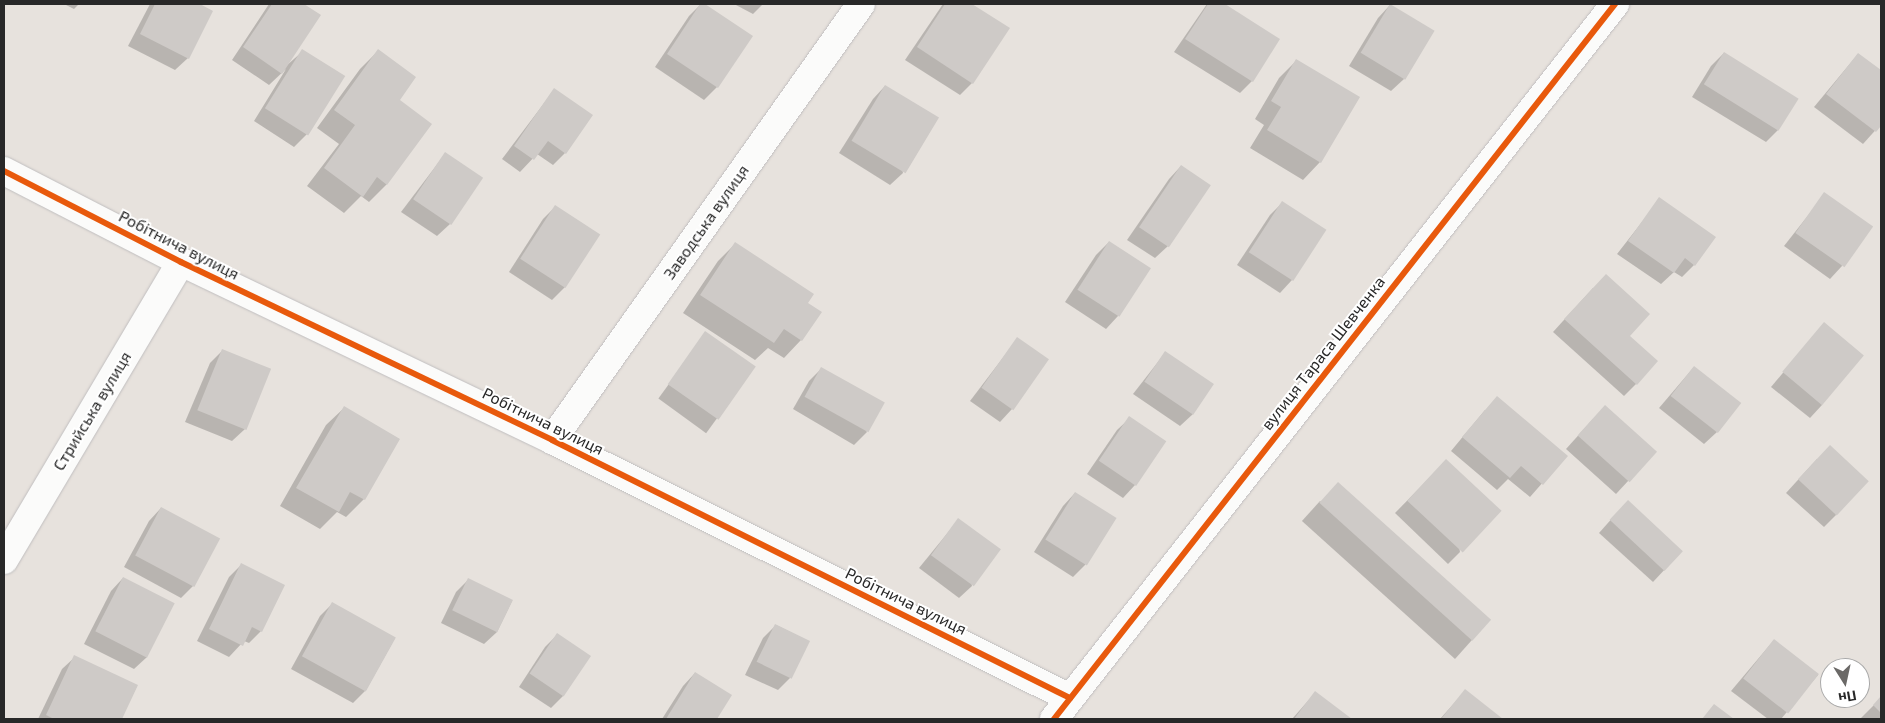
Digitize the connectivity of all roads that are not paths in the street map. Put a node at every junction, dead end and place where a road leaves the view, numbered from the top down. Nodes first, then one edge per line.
1 (861, 4) edge
2 (1615, 4) edge
3 (4, 171) edge
4 (181, 262) junction
5 (552, 440) junction
6 (4, 560) edge
7 (1062, 709) edge

1 - 5 street, Заводська вулиця
2 - 7 street, вулиця Тараса Шевченка
3 - 4 street, Робітнича вулиця
4 - 5 street, Робітнича вулиця
4 - 6 street, Стрийська вулиця
5 - 7 street, Робітнича вулиця

